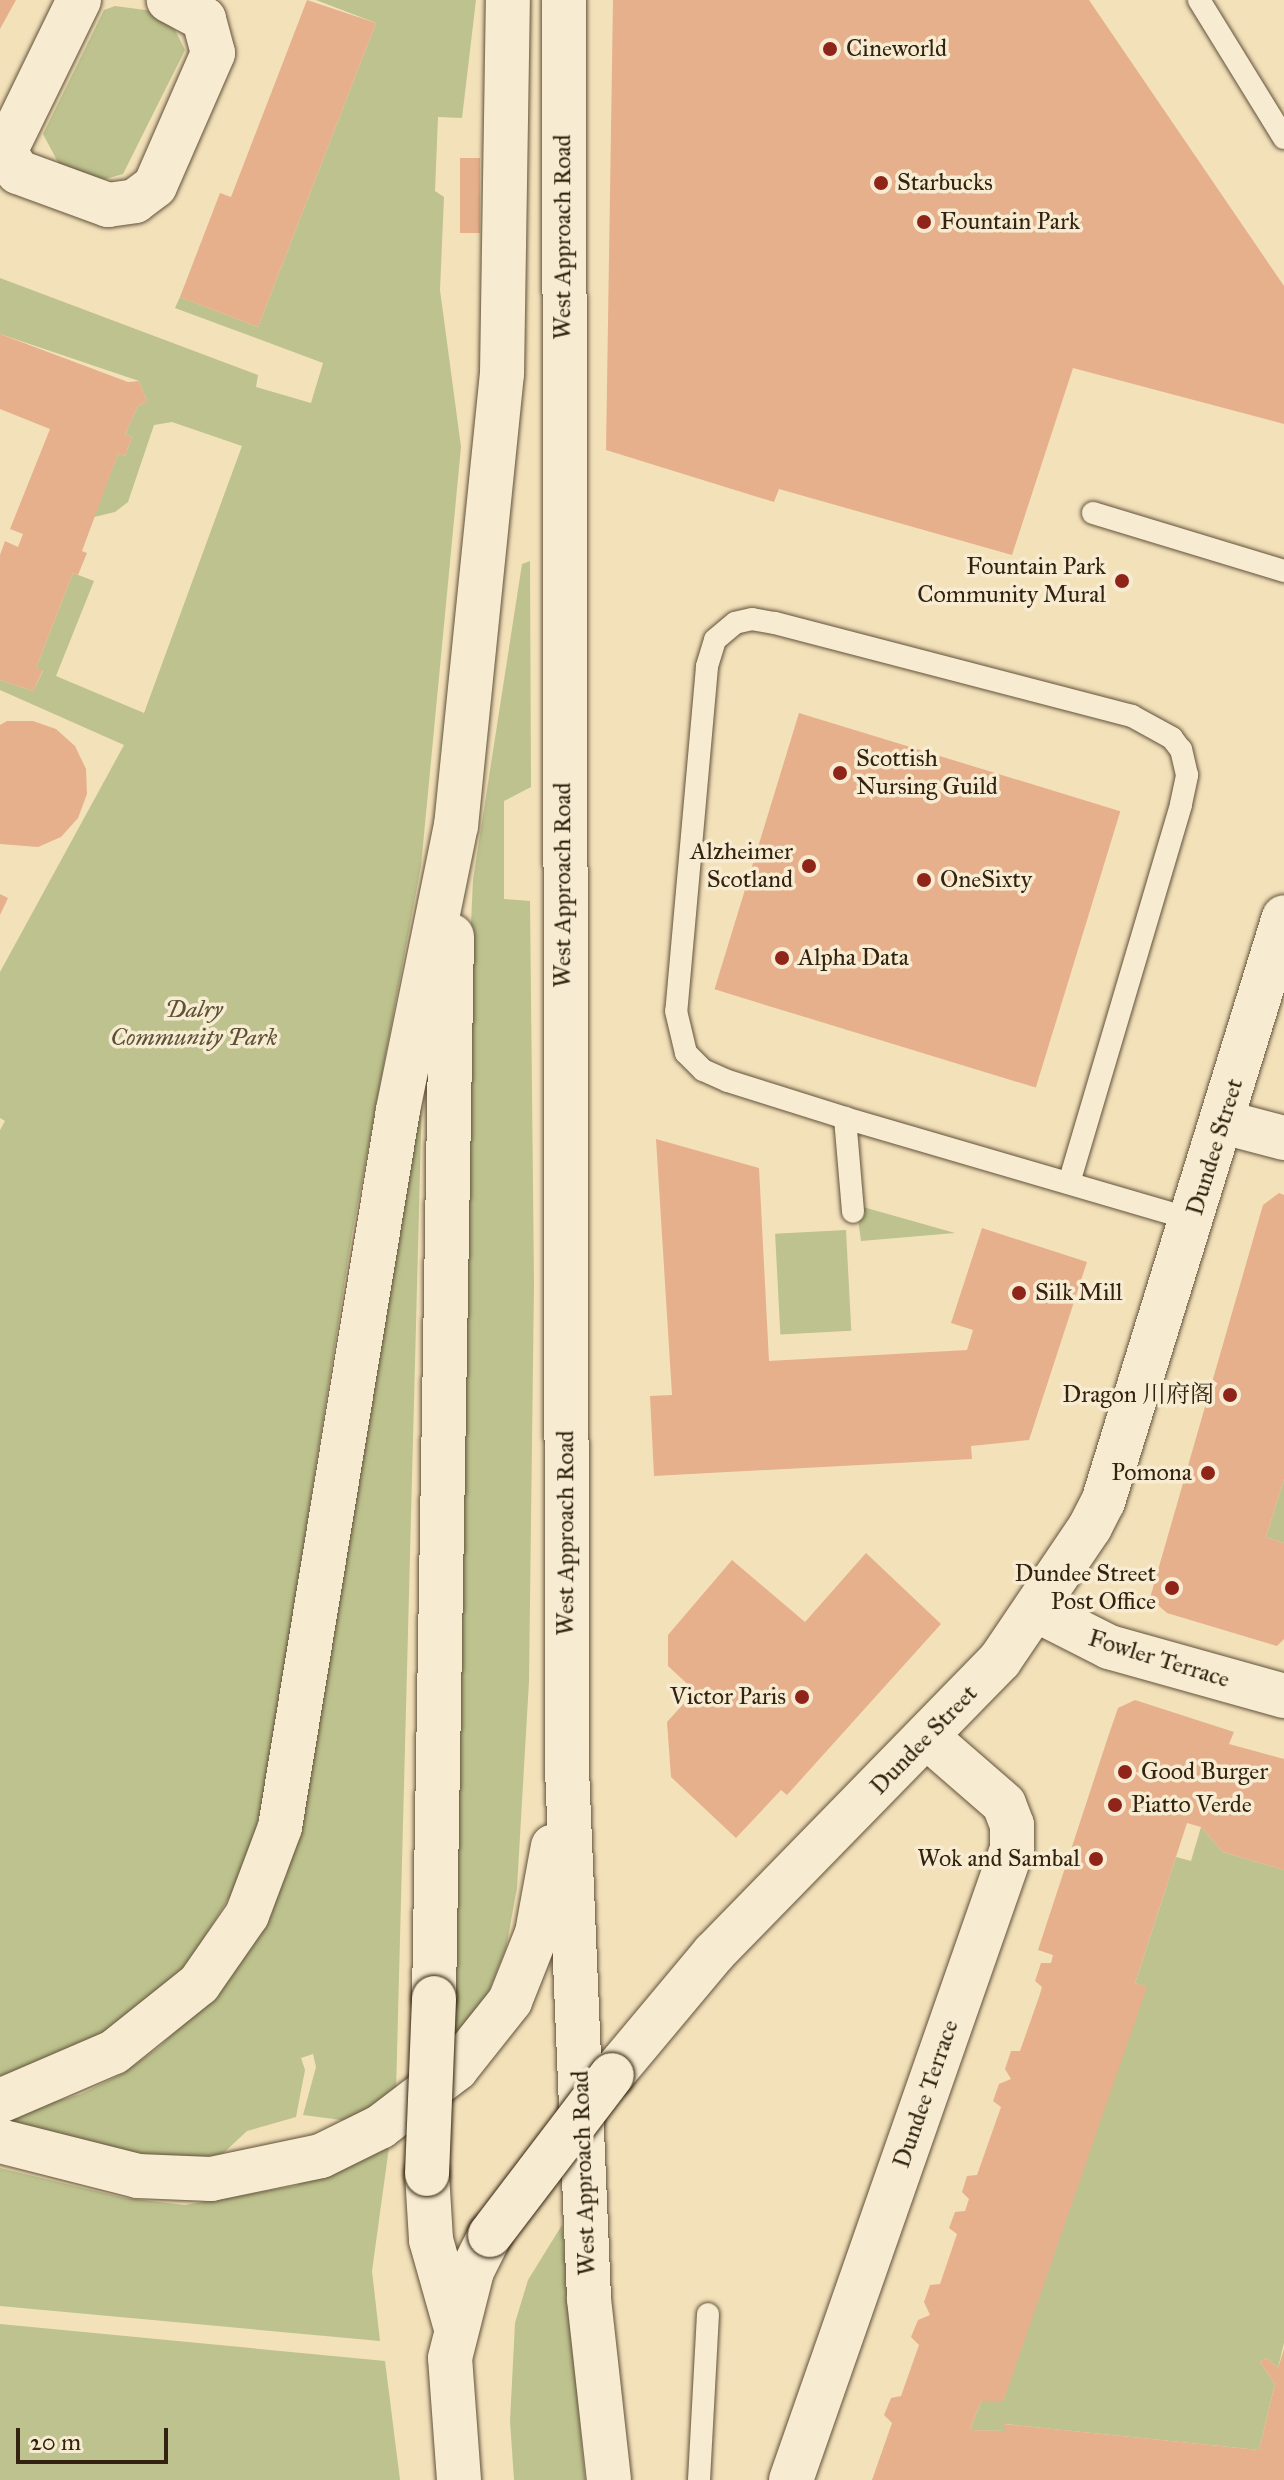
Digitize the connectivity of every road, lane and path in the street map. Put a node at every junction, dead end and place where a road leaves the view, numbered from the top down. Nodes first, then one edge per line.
1 (79, 0) edge
2 (169, 0) edge
3 (508, 0) edge
4 (564, 0) edge
5 (1199, 0) edge
6 (1284, 138) edge
7 (3, 150) edge
8 (1093, 513) dead end
9 (1284, 571) edge
10 (456, 826) junction
11 (1284, 917) edge
12 (845, 1118) junction
13 (1223, 1122) junction
14 (1284, 1138) edge
15 (1069, 1183) junction
16 (853, 1212) dead end
17 (1193, 1220) junction
18 (1038, 1611) junction
19 (1284, 1696) edge
20 (928, 1738) junction
21 (567, 1769) junction
22 (0, 2101) edge
23 (0, 2141) edge
24 (708, 2314) dead end
25 (455, 2325) junction
26 (459, 2480) edge
27 (609, 2480) edge
28 (699, 2480) edge
29 (791, 2480) edge

1 - 7 street
2 - 7 street
3 - 10 street
4 - 21 street, West Approach Road
5 - 6 lane
8 - 9 lane
10 - 22 street
10 - 25 street, bridge
11 - 13 street, Dundee Street
12 - 15 lane
12 - 15 lane
12 - 16 lane
13 - 14 street
13 - 17 street, Dundee Street
15 - 17 lane
17 - 18 street, Dundee Street
18 - 19 street, Fowler Terrace
18 - 20 street, Dundee Street
20 - 25 street, Dundee Street, bridge
20 - 29 street, Dundee Terrace
21 - 23 street, West Approach Road
21 - 27 street, West Approach Road
24 - 28 lane
25 - 26 street, Dundee Street

